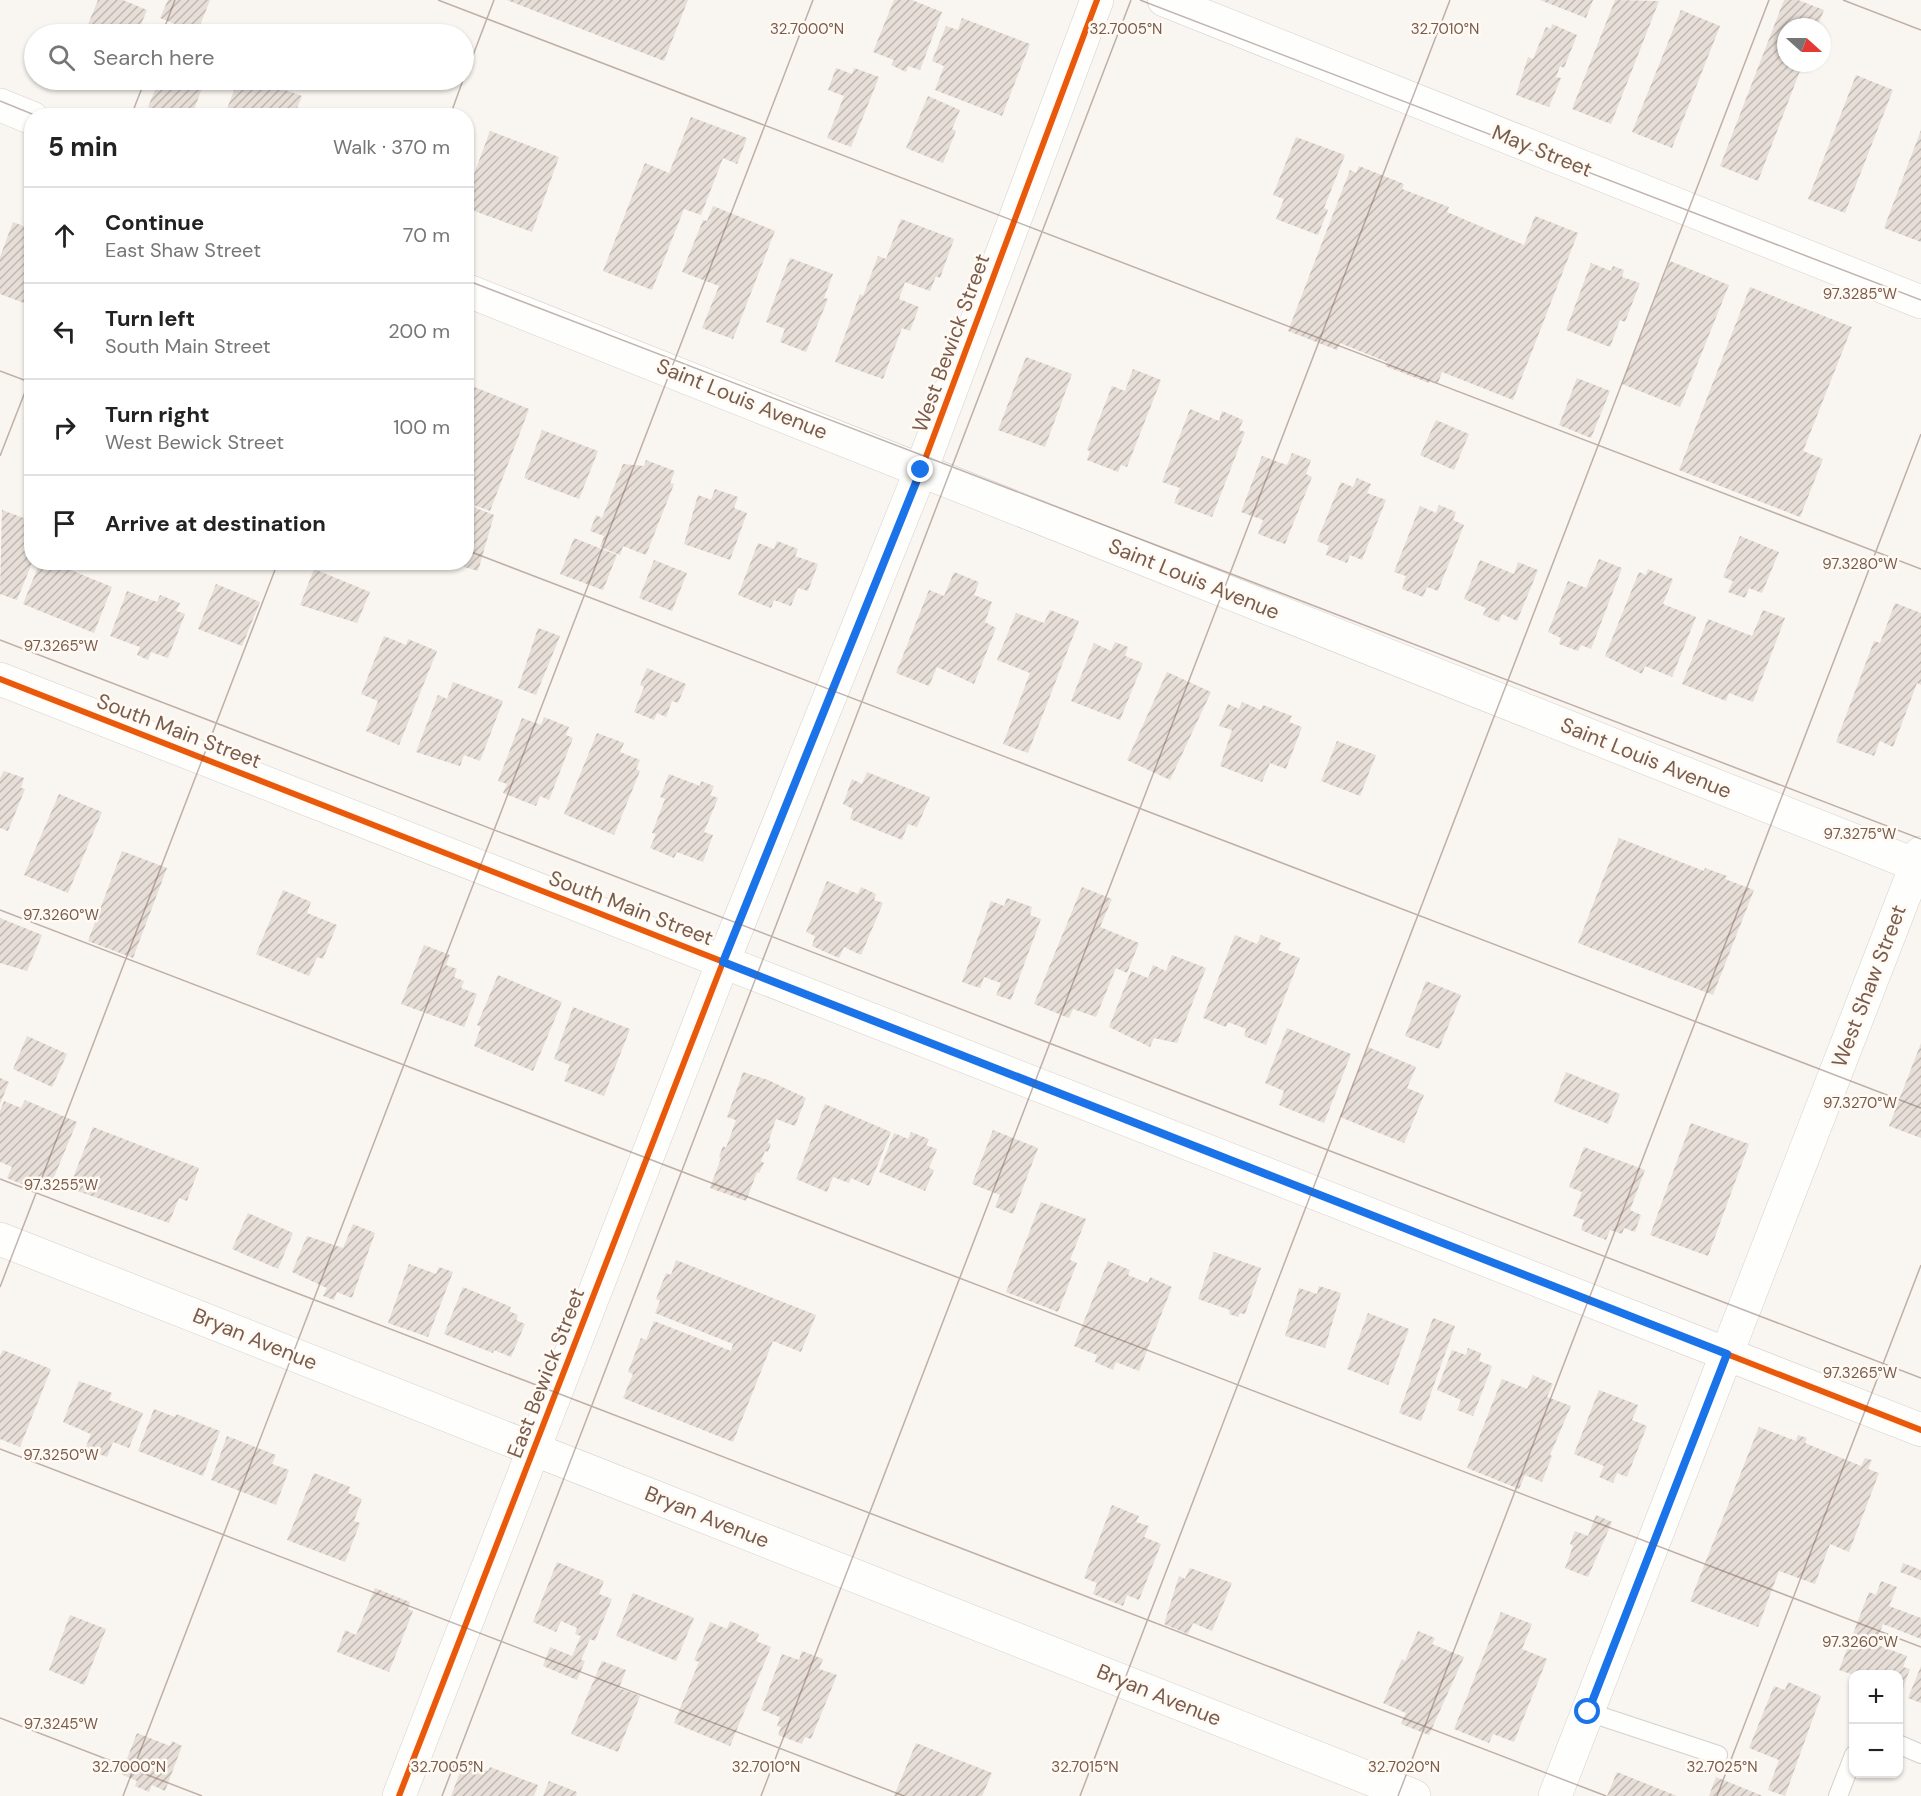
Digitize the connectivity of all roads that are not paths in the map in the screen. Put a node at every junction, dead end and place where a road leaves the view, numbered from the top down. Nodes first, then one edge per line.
1 (1097, 0) edge
2 (1164, 0) edge
3 (0, 105) edge
4 (24, 115) edge
5 (474, 293) edge
6 (1921, 302) edge
7 (921, 470) junction
8 (0, 679) edge
9 (1920, 862) edge
10 (723, 962) junction
11 (0, 1239) edge
12 (1727, 1354) junction
13 (1921, 1431) edge
14 (534, 1449) junction
15 (1588, 1712) junction
16 (1903, 1746) edge
17 (1921, 1754) edge
18 (1718, 1755) dead end
19 (1849, 1768) edge
20 (399, 1796) edge
21 (1414, 1796) edge
22 (1555, 1796) edge
23 (1838, 1796) edge

1 - 7 street, West Bewick Street
2 - 6 street, May Street
3 - 4 street
5 - 7 street, Saint Louis Avenue
7 - 9 street, Saint Louis Avenue
7 - 10 street, West Bewick Street
8 - 10 street, South Main Street
9 - 12 street, West Shaw Street
10 - 12 street, South Main Street
10 - 14 street, East Bewick Street
11 - 14 street, Bryan Avenue
12 - 13 street, South Main Street
12 - 15 street, West Shaw Street
14 - 20 street, East Bewick Street
14 - 21 street, Bryan Avenue
15 - 18 lane
15 - 22 street, West Shaw Street
16 - 17 lane
19 - 23 lane

